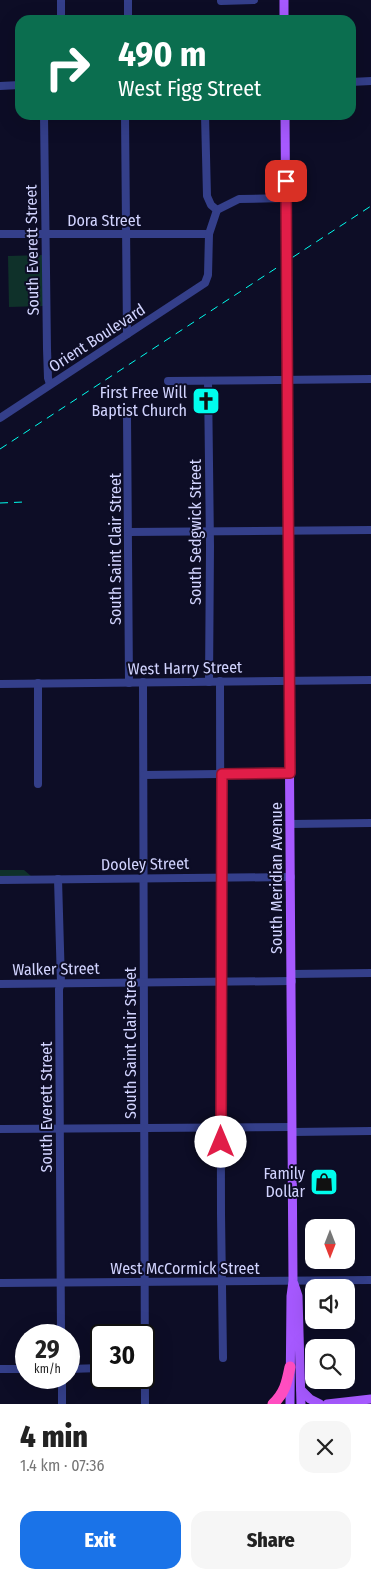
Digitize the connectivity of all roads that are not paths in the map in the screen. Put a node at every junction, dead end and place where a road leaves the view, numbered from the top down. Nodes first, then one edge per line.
1 (61, 0) edge
2 (128, 0) edge
3 (254, 0) edge
4 (284, 0) edge
5 (221, 1) edge
6 (61, 15) edge
7 (128, 15) edge
8 (284, 15) edge
9 (371, 81) edge
10 (356, 82) edge
11 (15, 85) edge
12 (0, 86) edge
13 (44, 120) edge
14 (125, 120) edge
15 (205, 120) edge
16 (285, 120) edge
17 (286, 198) junction
18 (217, 210) junction
19 (0, 234) edge
20 (45, 234) junction
21 (126, 234) junction
22 (208, 234) junction
23 (127, 334) junction
24 (371, 379) edge
25 (168, 381) dead end
26 (208, 381) junction
27 (288, 381) junction
28 (50, 384) junction
29 (127, 416) dead end
30 (0, 418) edge
31 (289, 530) junction
32 (371, 530) edge
33 (210, 531) junction
34 (128, 532) junction
35 (290, 680) junction
36 (371, 680) edge
37 (220, 681) junction
38 (144, 682) junction
39 (209, 682) junction
40 (38, 683) junction
41 (129, 683) junction
42 (0, 684) edge
43 (290, 773) junction
44 (222, 774) junction
45 (144, 775) junction
46 (38, 784) dead end
47 (371, 823) edge
48 (291, 824) junction
49 (221, 877) junction
50 (291, 877) junction
51 (144, 878) junction
52 (58, 879) junction
53 (0, 880) edge
54 (371, 973) edge
55 (292, 977) junction
56 (220, 981) junction
57 (144, 982) junction
58 (61, 983) junction
59 (0, 984) edge
60 (221, 1128) junction
61 (0, 1129) edge
62 (60, 1129) junction
63 (144, 1129) junction
64 (292, 1129) junction
65 (371, 1131) edge
66 (371, 1280) edge
67 (222, 1281) junction
68 (293, 1281) junction
69 (60, 1282) junction
70 (144, 1282) junction
71 (0, 1283) edge
72 (61, 1324) edge
73 (144, 1324) edge
74 (223, 1358) dead end
75 (290, 1367) junction
76 (0, 1369) edge
77 (15, 1369) edge
78 (62, 1389) edge
79 (145, 1389) edge
80 (301, 1390) junction
81 (371, 1399) edge
82 (62, 1404) edge
83 (145, 1404) edge
84 (273, 1404) edge
85 (290, 1404) edge
86 (301, 1404) edge
87 (320, 1404) edge
88 (327, 1404) edge

1 - 6 street
2 - 7 street
3 - 5 street
4 - 8 main road
9 - 10 street
11 - 12 street
13 - 20 street, South Everett Street
14 - 21 street
15 - 18 street
16 - 17 main road, South Meridian Avenue
17 - 18 street
17 - 27 main road, South Meridian Avenue
18 - 22 street
19 - 20 street, Dora Street
20 - 21 street, Dora Street
20 - 28 street, South Everett Street
21 - 22 street, Dora Street
21 - 23 street
22 - 23 street, Orient Boulevard
23 - 28 street, Orient Boulevard
24 - 27 street
25 - 26 street
26 - 27 street
26 - 33 street, South Sedgwick Street
27 - 31 main road, South Meridian Avenue
28 - 30 street, Orient Boulevard
29 - 34 street, South Saint Clair Street
31 - 32 street
31 - 33 street
31 - 35 main road, South Meridian Avenue
33 - 34 street
33 - 39 street, South Sedgwick Street
34 - 41 street, South Saint Clair Street
35 - 36 street, West Harry Street
35 - 37 street, West Harry Street
35 - 43 main road, South Meridian Avenue
37 - 39 street, West Harry Street
37 - 44 street
38 - 39 street, West Harry Street
38 - 41 street, West Harry Street
38 - 45 street, South Saint Clair Street
40 - 41 street, West Harry Street
40 - 42 street, West Harry Street
40 - 46 street
43 - 44 street
43 - 48 main road, South Meridian Avenue
44 - 45 street
44 - 49 street
45 - 51 street, South Saint Clair Street
47 - 48 street
48 - 50 main road, South Meridian Avenue
49 - 50 street, Dooley Street
49 - 51 street, Dooley Street
49 - 56 street
50 - 55 main road, South Meridian Avenue
51 - 52 street, Dooley Street
51 - 57 street, South Saint Clair Street
52 - 53 street, Dooley Street
52 - 58 street, South Everett Street
54 - 55 street, Walker Street
55 - 56 street, Walker Street
55 - 64 main road, South Meridian Avenue
56 - 57 street, Walker Street
56 - 60 street
57 - 58 street, Walker Street
57 - 63 street, South Saint Clair Street
58 - 59 street, Walker Street
58 - 62 street, South Everett Street
60 - 63 street
60 - 64 street
60 - 67 street
61 - 62 street
62 - 63 street
62 - 69 street, South Everett Street
63 - 70 street, South Saint Clair Street
64 - 65 street
64 - 68 main road, South Meridian Avenue
66 - 68 street, West McCormick Street
67 - 68 street, West McCormick Street
67 - 70 street, West McCormick Street
67 - 74 street
68 - 75 main road, South Meridian Avenue
68 - 80 main road, South Meridian Avenue
69 - 70 street, West McCormick Street
69 - 71 street, West McCormick Street
69 - 72 street, South Everett Street
70 - 73 street, South Saint Clair Street
75 - 84 highway
75 - 85 main road, South Meridian Avenue
76 - 77 street
78 - 82 street
79 - 83 street, South Saint Clair Street
80 - 86 main road, South Meridian Avenue
80 - 87 main road
81 - 88 main road

